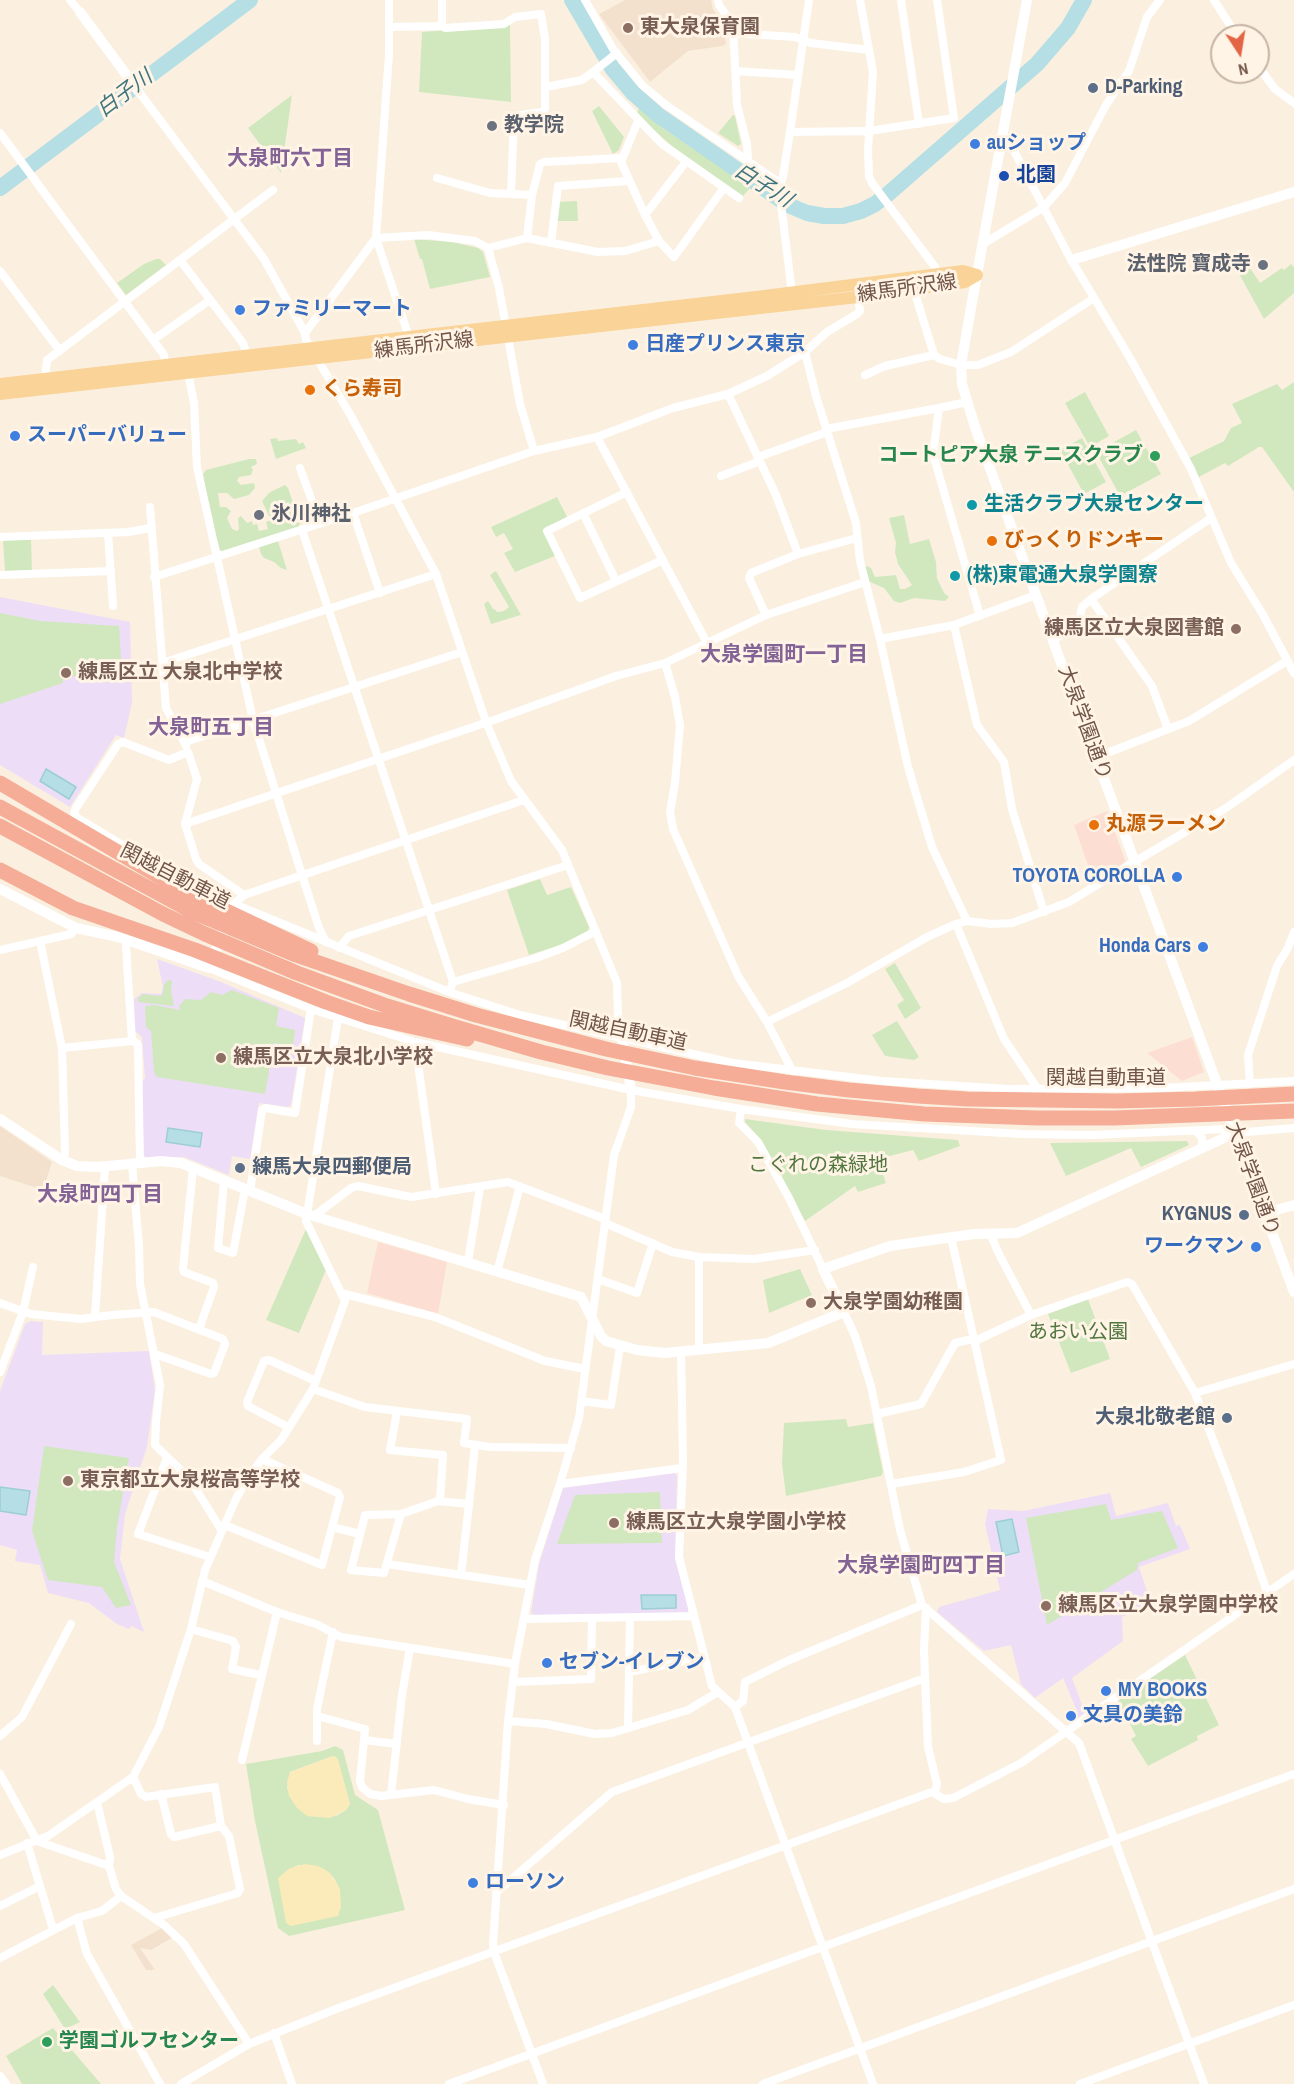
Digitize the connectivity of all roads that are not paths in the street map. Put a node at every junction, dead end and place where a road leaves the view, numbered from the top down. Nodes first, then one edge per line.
1 (70, 0) edge
2 (389, 0) edge
3 (442, 0) edge
4 (585, 0) edge
5 (718, 0) edge
6 (809, 0) edge
7 (860, 0) edge
8 (901, 0) edge
9 (937, 0) edge
10 (1160, 0) edge
11 (1214, 0) edge
12 (1023, 1) edge
13 (80, 12) joint
14 (1230, 24) edge
15 (442, 26) junction
16 (390, 27) junction
17 (733, 33) junction
18 (803, 40) junction
19 (869, 50) junction
20 (615, 55) junction
21 (735, 71) junction
22 (593, 72) junction
23 (798, 75) junction
24 (1270, 82) edge
25 (546, 87) junction
26 (139, 92) joint
27 (1294, 103) edge
28 (638, 121) junction
29 (919, 124) junction
30 (869, 131) junction
31 (790, 132) junction
32 (0, 133) edge
33 (1002, 136) junction
34 (621, 158) junction
35 (748, 161) junction
36 (685, 163) junction
37 (437, 178) dead end
38 (628, 181) junction
39 (779, 186) junction
40 (723, 189) junction
41 (273, 190) dead end
42 (1294, 192) edge
43 (512, 194) junction
44 (532, 195) junction
45 (739, 198) dead end
46 (1044, 207) junction
47 (645, 215) junction
48 (235, 219) junction
49 (376, 238) junction
50 (527, 238) junction
51 (659, 241) junction
52 (551, 243) junction
53 (983, 244) junction
54 (488, 248) junction
55 (180, 260) junction
56 (1072, 260) junction
57 (0, 271) edge
58 (937, 275) junction
59 (977, 275) junction
60 (914, 290) junction
61 (792, 293) junction
62 (858, 297) junction
63 (1094, 298) junction
64 (210, 300) junction
65 (125, 302) junction
66 (508, 331) junction
67 (305, 333) junction
68 (409, 337) junction
69 (153, 340) junction
70 (60, 351) junction
71 (805, 352) junction
72 (314, 354) junction
73 (247, 355) junction
74 (934, 355) junction
75 (165, 364) junction
76 (961, 365) junction
77 (188, 373) junction
78 (865, 375) dead end
79 (45, 378) junction
80 (0, 384) edge
81 (0, 394) edge
82 (728, 394) junction
83 (967, 402) junction
84 (939, 408) junction
85 (826, 431) junction
86 (597, 437) junction
87 (534, 451) junction
88 (759, 460) junction
89 (300, 468) dead end
90 (721, 476) dead end
91 (627, 492) junction
92 (395, 499) junction
93 (150, 507) dead end
94 (353, 513) junction
95 (583, 513) junction
96 (1211, 518) junction
97 (320, 523) junction
98 (151, 528) junction
99 (302, 530) junction
100 (108, 533) junction
101 (0, 537) edge
102 (858, 538) junction
103 (798, 554) junction
104 (217, 558) junction
105 (663, 560) junction
106 (111, 571) junction
107 (436, 574) junction
108 (0, 575) edge
109 (154, 577) junction
110 (616, 580) junction
111 (865, 582) junction
112 (380, 593) junction
113 (1036, 595) junction
114 (1091, 599) junction
115 (113, 606) dead end
116 (328, 609) junction
117 (766, 615) junction
118 (980, 616) junction
119 (954, 625) junction
120 (234, 639) junction
121 (880, 639) junction
122 (1053, 640) junction
123 (706, 643) junction
124 (462, 652) junction
125 (1287, 661) junction
126 (162, 663) junction
127 (664, 663) junction
128 (1294, 673) edge
129 (355, 688) junction
130 (253, 720) junction
131 (486, 722) junction
132 (1168, 729) junction
133 (185, 742) junction
134 (188, 752) junction
135 (1097, 757) junction
136 (379, 759) junction
137 (1294, 760) edge
138 (0, 783) edge
139 (276, 794) junction
140 (524, 800) junction
141 (0, 807) edge
142 (185, 824) junction
143 (0, 826) edge
144 (405, 840) junction
145 (1135, 861) junction
146 (568, 865) junction
147 (0, 870) edge
148 (302, 875) junction
149 (0, 889) edge
150 (244, 895) junction
151 (234, 904) junction
152 (429, 911) junction
153 (1044, 912) junction
154 (967, 921) junction
155 (956, 924) junction
156 (76, 928) junction
157 (596, 931) junction
158 (1294, 932) edge
159 (128, 940) junction
160 (40, 941) junction
161 (326, 942) junction
162 (339, 948) junction
163 (0, 950) edge
164 (209, 968) junction
165 (453, 982) junction
166 (449, 992) junction
167 (311, 1009) junction
168 (477, 1009) junction
169 (338, 1018) junction
170 (767, 1022) junction
171 (622, 1038) junction
172 (132, 1041) junction
173 (415, 1042) junction
174 (62, 1048) junction
175 (541, 1052) junction
176 (793, 1071) junction
177 (1294, 1081) edge
178 (1250, 1084) junction
179 (1218, 1086) junction
180 (973, 1087) junction
181 (1037, 1088) junction
182 (631, 1090) junction
183 (1294, 1094) edge
184 (741, 1109) junction
185 (1294, 1111) edge
186 (0, 1119) edge
187 (1294, 1128) edge
188 (1196, 1131) junction
189 (971, 1132) junction
190 (1235, 1133) junction
191 (1202, 1148) junction
192 (62, 1161) junction
193 (136, 1164) junction
194 (105, 1167) junction
195 (193, 1168) junction
196 (224, 1180) junction
197 (519, 1186) junction
198 (480, 1187) junction
199 (247, 1190) junction
200 (436, 1194) junction
201 (1294, 1204) edge
202 (1265, 1213) junction
203 (310, 1215) junction
204 (605, 1221) junction
205 (990, 1233) junction
206 (951, 1237) junction
207 (654, 1243) junction
208 (813, 1247) junction
209 (699, 1257) junction
210 (468, 1262) junction
211 (33, 1267) dead end
212 (823, 1269) junction
213 (497, 1272) junction
214 (598, 1279) junction
215 (1294, 1292) edge
216 (341, 1293) junction
217 (581, 1297) junction
218 (595, 1301) junction
219 (0, 1303) edge
220 (23, 1312) junction
221 (145, 1312) junction
222 (844, 1312) junction
223 (1031, 1315) junction
224 (95, 1317) junction
225 (592, 1318) junction
226 (199, 1329) junction
227 (590, 1337) junction
228 (973, 1340) junction
229 (606, 1341) junction
230 (620, 1346) junction
231 (699, 1349) junction
232 (681, 1352) junction
233 (155, 1354) junction
234 (1294, 1364) edge
235 (585, 1369) junction
236 (0, 1372) edge
237 (315, 1385) junction
238 (1195, 1393) junction
239 (581, 1401) junction
240 (397, 1412) junction
241 (877, 1414) junction
242 (288, 1427) junction
243 (475, 1445) junction
244 (571, 1448) junction
245 (166, 1458) junction
246 (262, 1459) junction
247 (682, 1468) junction
248 (560, 1484) junction
249 (891, 1484) junction
250 (440, 1500) junction
251 (469, 1504) junction
252 (401, 1514) junction
253 (332, 1527) junction
254 (223, 1528) junction
255 (360, 1534) junction
256 (210, 1557) junction
257 (387, 1564) junction
258 (1294, 1574) edge
259 (461, 1575) junction
260 (202, 1581) junction
261 (530, 1586) junction
262 (1267, 1592) junction
263 (924, 1606) junction
264 (277, 1612) junction
265 (694, 1616) junction
266 (524, 1618) junction
267 (630, 1618) junction
268 (592, 1619) junction
269 (71, 1624) dead end
270 (191, 1629) junction
271 (333, 1632) junction
272 (410, 1648) junction
273 (704, 1657) junction
274 (515, 1664) junction
275 (629, 1672) junction
276 (260, 1675) junction
277 (925, 1678) junction
278 (513, 1682) junction
279 (718, 1692) junction
280 (735, 1707) junction
281 (317, 1716) junction
282 (508, 1721) junction
283 (628, 1728) junction
284 (1066, 1731) junction
285 (0, 1736) edge
286 (364, 1740) junction
287 (317, 1741) dead end
288 (748, 1743) junction
289 (397, 1744) junction
290 (242, 1760) dead end
291 (0, 1774) edge
292 (1294, 1774) edge
293 (134, 1777) junction
294 (935, 1793) junction
295 (161, 1794) junction
296 (391, 1795) junction
297 (97, 1802) junction
298 (504, 1805) junction
299 (221, 1826) junction
300 (1114, 1840) junction
301 (37, 1841) junction
302 (27, 1843) junction
303 (786, 1845) junction
304 (0, 1855) edge
305 (109, 1866) junction
306 (503, 1881) junction
307 (40, 1886) junction
308 (1294, 1889) edge
309 (121, 1896) junction
310 (0, 1906) edge
311 (77, 1918) junction
312 (154, 1918) junction
313 (53, 1929) junction
314 (1152, 1941) junction
315 (823, 1946) junction
316 (494, 1952) junction
317 (0, 1958) edge
318 (1294, 2005) edge
319 (274, 2033) junction
320 (1190, 2043) junction
321 (249, 2044) junction
322 (860, 2048) junction
323 (531, 2054) junction
324 (0, 2076) edge
325 (6, 2084) edge
326 (160, 2084) edge
327 (181, 2084) edge
328 (292, 2084) edge
329 (449, 2084) edge
330 (543, 2084) edge
331 (763, 2084) edge
332 (873, 2084) edge
333 (1080, 2084) edge
334 (1204, 2084) edge

1 - 13 street
2 - 16 street
3 - 15 street
4 - 20 street
5 - 17 street
6 - 18 street
7 - 19 street
8 - 29 street
9 - 29 street
10 - 46 street
11 - 14 street
12 - 33 street, 大泉学園通り
13 - 26 street
15 - 16 street
15 - 25 street
16 - 49 street
17 - 18 street
17 - 21 street
18 - 19 street
18 - 23 street
19 - 30 street
20 - 22 street
20 - 35 street
21 - 23 street
21 - 35 street
22 - 25 street
22 - 28 street
23 - 31 street
24 - 27 street
25 - 43 street
26 - 48 street
28 - 34 street
28 - 36 street
29 - 30 street
30 - 31 street
30 - 58 street
31 - 39 street
32 - 65 street
33 - 46 street
33 - 53 street, 大泉学園通り
34 - 38 street
34 - 44 street
35 - 39 street
36 - 40 street
36 - 47 street
37 - 43 street
38 - 47 street
38 - 52 street
39 - 61 street
40 - 45 street
40 - 51 street
41 - 48 street
42 - 56 street
43 - 44 street
44 - 50 street
46 - 53 street
46 - 56 street
47 - 51 street
48 - 55 street
48 - 67 street
49 - 54 street
49 - 67 street
49 - 68 street
50 - 52 street
50 - 54 street
51 - 52 street
53 - 59 street, 大泉学園通り
54 - 66 street
55 - 64 street
55 - 65 street
56 - 63 street
57 - 70 street
58 - 59 main road, 練馬所沢線
58 - 61 main road, 練馬所沢線
59 - 60 main road, 練馬所沢線
59 - 76 street, 大泉学園通り
60 - 62 main road, 練馬所沢線
60 - 74 street
61 - 66 main road, 練馬所沢線
62 - 66 main road, 練馬所沢線
62 - 71 street
63 - 76 street
63 - 96 street
64 - 69 street
64 - 73 street
65 - 69 street
65 - 70 street
66 - 68 main road, 練馬所沢線
66 - 72 main road, 練馬所沢線
66 - 87 street
67 - 72 street
68 - 72 main road, 練馬所沢線
69 - 75 street
70 - 79 street
71 - 82 street
71 - 85 street
72 - 73 main road, 練馬所沢線
72 - 77 main road, 練馬所沢線
72 - 92 street
73 - 75 main road, 練馬所沢線
74 - 76 street
74 - 78 street
75 - 79 main road, 練馬所沢線
76 - 83 street, 大泉学園通り
77 - 81 main road, 練馬所沢線
77 - 104 street
79 - 80 main road, 練馬所沢線
82 - 86 street
82 - 88 street
83 - 84 street
83 - 113 street, 大泉学園通り
84 - 85 street
84 - 118 street
85 - 88 street
85 - 102 street
86 - 87 street
86 - 91 street
87 - 92 street
88 - 90 street
88 - 103 street
89 - 97 street
91 - 95 street
91 - 105 street
92 - 94 street
92 - 107 street
93 - 98 street
94 - 97 street
94 - 112 street
95 - 110 street
95 - 110 street
96 - 114 street
96 - 125 street
97 - 99 street
98 - 100 street
98 - 109 street
99 - 104 street
99 - 116 street
100 - 101 street
100 - 106 street
102 - 103 street
102 - 111 street
103 - 117 street
104 - 109 street
104 - 120 street
105 - 110 street
105 - 123 street
106 - 108 street
106 - 115 street
107 - 112 street
107 - 124 street
109 - 126 street
111 - 117 street
111 - 121 street
112 - 116 street
113 - 118 street
113 - 122 street, 大泉学園通り
114 - 122 street
114 - 132 street
116 - 120 street
116 - 129 street
117 - 123 street
118 - 119 street
119 - 121 street
119 - 153 street
120 - 126 street
120 - 130 street
121 - 154 street
122 - 135 street, 大泉学園通り
123 - 127 street
124 - 129 street
124 - 131 street
125 - 128 street
125 - 132 street
126 - 133 street
127 - 131 street
127 - 170 street
129 - 130 street
129 - 136 street
130 - 133 street
130 - 139 street
131 - 136 street
131 - 140 street
132 - 135 street
133 - 134 street
134 - 142 street
134 - 151 street
135 - 145 street, 大泉学園通り
136 - 139 street
136 - 144 street
137 - 145 street
138 - 168 highway
139 - 142 street
139 - 148 street
140 - 144 street
140 - 146 street
141 - 168 highway, 関越自動車道
142 - 150 street
143 - 175 highway, 関越自動車道
144 - 148 street
144 - 152 street
145 - 153 street
145 - 179 street, 大泉学園通り
146 - 152 street
146 - 157 street
147 - 175 highway
148 - 150 street
148 - 161 street
149 - 156 street
150 - 151 street
151 - 161 street
151 - 164 street
152 - 162 street
152 - 165 street
153 - 154 street
154 - 155 street
155 - 170 street
155 - 181 street
156 - 159 street
156 - 160 street
157 - 165 street
157 - 171 street
158 - 178 street
159 - 164 street
159 - 172 street
160 - 163 street
160 - 174 street
161 - 162 street
162 - 166 street
164 - 167 street
165 - 166 street
166 - 168 street
167 - 169 street
167 - 199 street
168 - 171 street
168 - 183 highway, 関越自動車道
169 - 173 street
169 - 203 street
170 - 176 street
171 - 176 street
171 - 182 street
172 - 174 street
172 - 193 street
173 - 182 street
173 - 200 street
174 - 192 street
175 - 185 highway, 関越自動車道
176 - 180 street
177 - 178 street
178 - 179 street
179 - 181 street
179 - 190 street, 大泉学園通り
180 - 181 street
180 - 189 street
182 - 184 street
182 - 204 street
184 - 189 street
184 - 208 street
186 - 192 street
187 - 190 street
188 - 189 street
188 - 190 street
188 - 191 street
190 - 191 street
190 - 202 street, 大泉学園通り
191 - 205 street
192 - 194 street
193 - 194 street
193 - 195 street
193 - 221 street
194 - 224 street
195 - 196 street
195 - 226 street
196 - 199 street
196 - 199 street
197 - 198 street
197 - 204 street
197 - 213 street
198 - 200 street
198 - 210 street
199 - 203 street
200 - 203 street
201 - 202 street
202 - 215 street, 大泉学園通り
203 - 210 street
203 - 216 street
204 - 207 street
204 - 214 street
205 - 206 street
205 - 223 street
206 - 212 street
206 - 228 street
207 - 209 street
207 - 214 street
208 - 209 street
208 - 212 street
209 - 231 street
210 - 213 street
211 - 220 street
212 - 222 street
213 - 217 street
214 - 218 street
216 - 235 street
216 - 237 street
217 - 218 street
217 - 225 street
218 - 225 street
219 - 220 street
220 - 224 street
220 - 236 street
221 - 224 street
221 - 226 street
221 - 233 street
222 - 231 street
222 - 241 street
223 - 228 street
223 - 238 street
225 - 227 street
225 - 229 street
226 - 233 street
227 - 229 street
227 - 235 street
228 - 241 street
228 - 249 street
229 - 230 street
230 - 232 street
230 - 239 street
231 - 232 street
232 - 247 street
233 - 245 street
234 - 238 street
235 - 239 street
237 - 240 street
237 - 242 street
237 - 242 street
238 - 262 street
239 - 244 street
240 - 243 street
240 - 250 street
241 - 249 street
242 - 246 street
243 - 244 street
243 - 251 street
244 - 248 street
245 - 254 street
245 - 256 street
246 - 253 street
246 - 254 street
247 - 248 street
247 - 265 street
248 - 261 street
249 - 263 street
250 - 251 street
250 - 252 street
251 - 259 street
252 - 255 street
252 - 257 street
253 - 254 street
253 - 255 street
254 - 256 street
255 - 257 street
256 - 260 street
257 - 259 street
258 - 262 street
259 - 261 street
260 - 264 street
260 - 270 street
261 - 266 street
262 - 284 street
263 - 277 street
263 - 280 street
263 - 284 street
264 - 271 street
264 - 276 street
265 - 267 street
265 - 273 street
266 - 268 street
266 - 274 street
267 - 268 street
267 - 275 street
268 - 278 street
269 - 285 street
270 - 276 street
270 - 293 street
271 - 272 street
271 - 281 street
272 - 274 street
272 - 289 street
273 - 275 street
273 - 279 street
274 - 278 street
275 - 283 street
276 - 290 street
277 - 288 street
277 - 294 street
278 - 282 street
279 - 280 street
279 - 283 street
280 - 288 street
281 - 286 street
281 - 287 street
282 - 283 street
282 - 298 street
284 - 294 street
284 - 300 street
286 - 289 street
286 - 296 street
288 - 303 street
288 - 306 street
289 - 296 street
291 - 301 street
292 - 300 street
293 - 295 street
293 - 297 street
294 - 303 street
295 - 299 street
295 - 299 street
296 - 298 street
297 - 301 street
297 - 305 street
298 - 306 street
299 - 312 street
300 - 314 street
300 - 315 street
301 - 302 street
301 - 305 street
302 - 304 street
302 - 307 street
303 - 315 street
303 - 316 street
305 - 309 street
306 - 316 street
307 - 310 street
307 - 313 street
308 - 314 street
309 - 311 street
309 - 312 street
311 - 313 street
311 - 326 street
312 - 321 street
313 - 317 street
314 - 320 street
314 - 322 street
315 - 322 street
315 - 323 street
316 - 319 street
316 - 323 street
318 - 320 street
319 - 321 street
319 - 328 street
320 - 333 street
320 - 334 street
321 - 327 street
322 - 331 street
322 - 332 street
323 - 329 street
323 - 330 street
324 - 325 street

